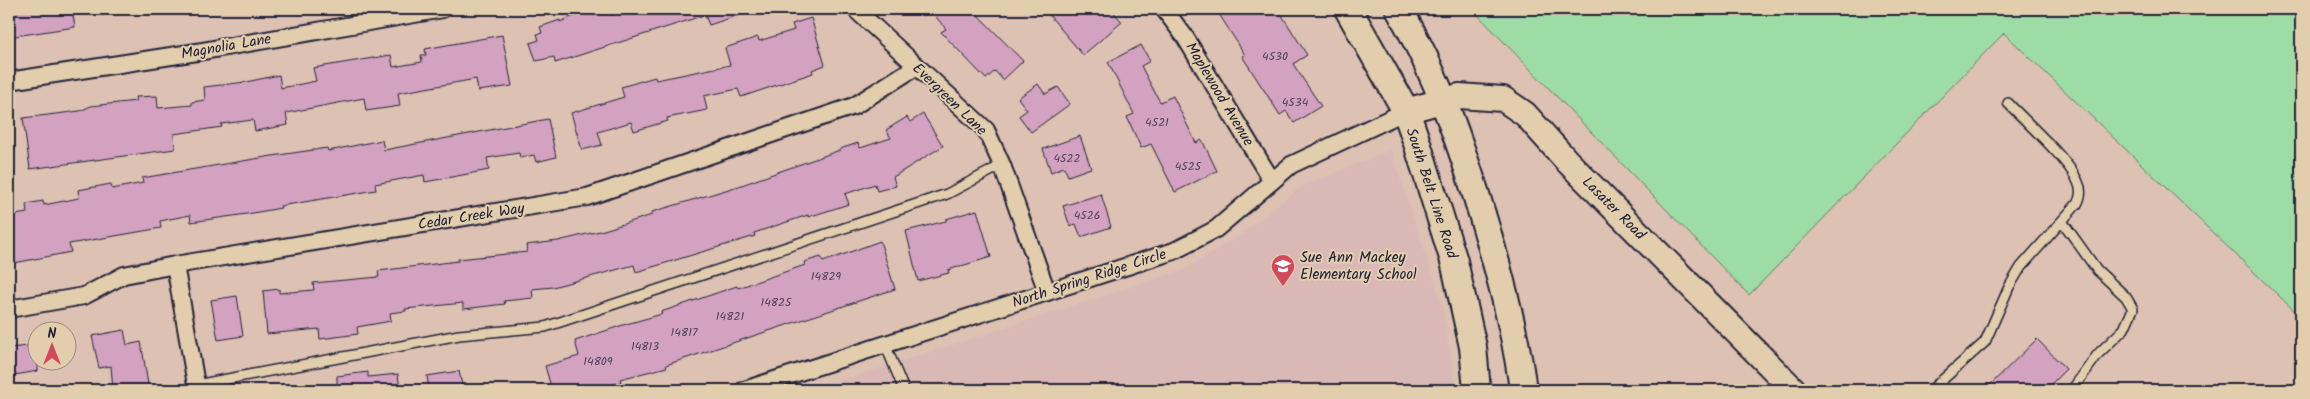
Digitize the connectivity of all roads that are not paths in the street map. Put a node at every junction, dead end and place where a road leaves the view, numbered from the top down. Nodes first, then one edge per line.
1 (443, 9) edge
2 (855, 9) edge
3 (1164, 9) edge
4 (1348, 9) edge
5 (1400, 9) edge
6 (917, 66) junction
7 (9, 81) edge
8 (1444, 101) junction
9 (2008, 103) dead end
10 (1406, 112) junction
11 (1002, 165) junction
12 (1272, 181) junction
13 (2062, 222) junction
14 (175, 266) junction
15 (1047, 292) junction
16 (9, 309) edge
17 (885, 344) junction
18 (196, 387) edge
19 (744, 390) edge
20 (904, 390) edge
21 (1477, 390) edge
22 (1523, 390) edge
23 (1794, 390) edge
24 (1931, 390) edge
25 (2072, 390) edge

1 - 7 street, Magnolia Lane
2 - 6 street, Evergreen Lane
3 - 12 street, Maplewood Avenue
4 - 10 main road, South Belt Line Road
5 - 8 main road
6 - 11 street, Evergreen Lane
6 - 14 street, Cedar Creek Way
8 - 10 street, Lasater Road
8 - 22 main road
8 - 23 street, Lasater Road
9 - 13 lane
10 - 12 street, North Spring Ridge Circle
10 - 21 main road, South Belt Line Road
11 - 15 street, Evergreen Lane
11 - 18 lane
12 - 15 street, North Spring Ridge Circle
13 - 24 lane
13 - 25 lane
14 - 16 street, Cedar Creek Way
14 - 18 street
15 - 17 street, North Spring Ridge Circle
17 - 19 street, North Spring Ridge Circle
17 - 20 lane

